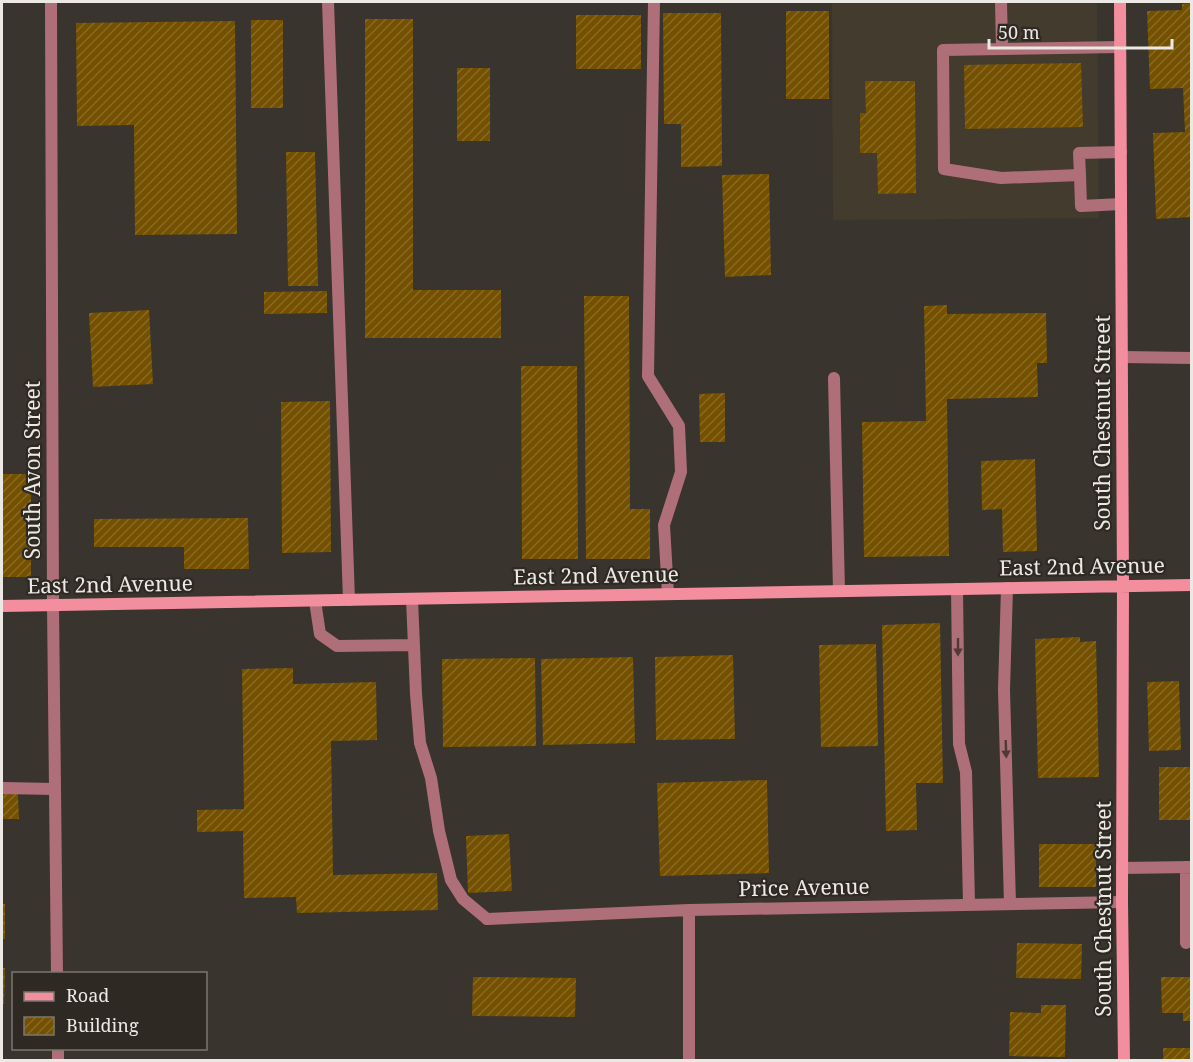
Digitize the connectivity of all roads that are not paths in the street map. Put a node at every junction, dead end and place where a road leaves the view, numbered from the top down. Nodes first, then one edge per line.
1 (51, 2) edge
2 (328, 2) edge
3 (654, 2) edge
4 (1001, 2) edge
5 (1120, 2) edge
6 (1120, 47) junction
7 (1002, 49) junction
8 (1121, 152) junction
9 (1080, 175) junction
10 (1121, 204) junction
11 (1122, 357) junction
12 (1191, 358) edge
13 (834, 378) dead end
14 (1191, 585) edge
15 (1123, 586) junction
16 (1007, 588) junction
17 (957, 589) junction
18 (839, 591) junction
19 (668, 594) junction
20 (412, 599) junction
21 (349, 600) junction
22 (315, 601) junction
23 (53, 605) junction
24 (2, 606) edge
25 (414, 645) junction
26 (2, 788) edge
27 (55, 789) junction
28 (1189, 867) edge
29 (1122, 868) junction
30 (1122, 902) junction
31 (969, 904) junction
32 (1010, 904) junction
33 (689, 910) junction
34 (1186, 943) dead end
35 (57, 972) edge
36 (689, 1060) edge
37 (1124, 1060) edge

1 - 23 street, South Avon Street
2 - 21 street
3 - 19 street
4 - 7 street
5 - 6 street, South Chestnut Street
6 - 7 street
6 - 8 street, South Chestnut Street
7 - 9 street
8 - 9 street
8 - 10 street, South Chestnut Street
9 - 10 street
10 - 11 street, South Chestnut Street
11 - 12 street
11 - 15 street, South Chestnut Street
13 - 18 street
14 - 15 street, East 2nd Avenue
15 - 16 street, East 2nd Avenue
15 - 29 street, South Chestnut Street
16 - 17 street, East 2nd Avenue
16 -> 32 street
17 - 18 street, East 2nd Avenue
17 -> 31 street
18 - 19 street, East 2nd Avenue
19 - 20 street, East 2nd Avenue
20 - 21 street, East 2nd Avenue
20 - 25 street
21 - 22 street, East 2nd Avenue
22 - 23 street, East 2nd Avenue
22 - 25 street
23 - 24 street, East 2nd Avenue
23 - 27 street, South Avon Street
25 - 33 street, Price Avenue
26 - 27 street
27 - 35 street, South Avon Street
28 - 29 street
28 - 34 street
29 - 30 street, South Chestnut Street
30 - 32 street, Price Avenue
30 - 37 street, South Chestnut Street
31 - 32 street, Price Avenue
31 - 33 street, Price Avenue
33 - 36 street

